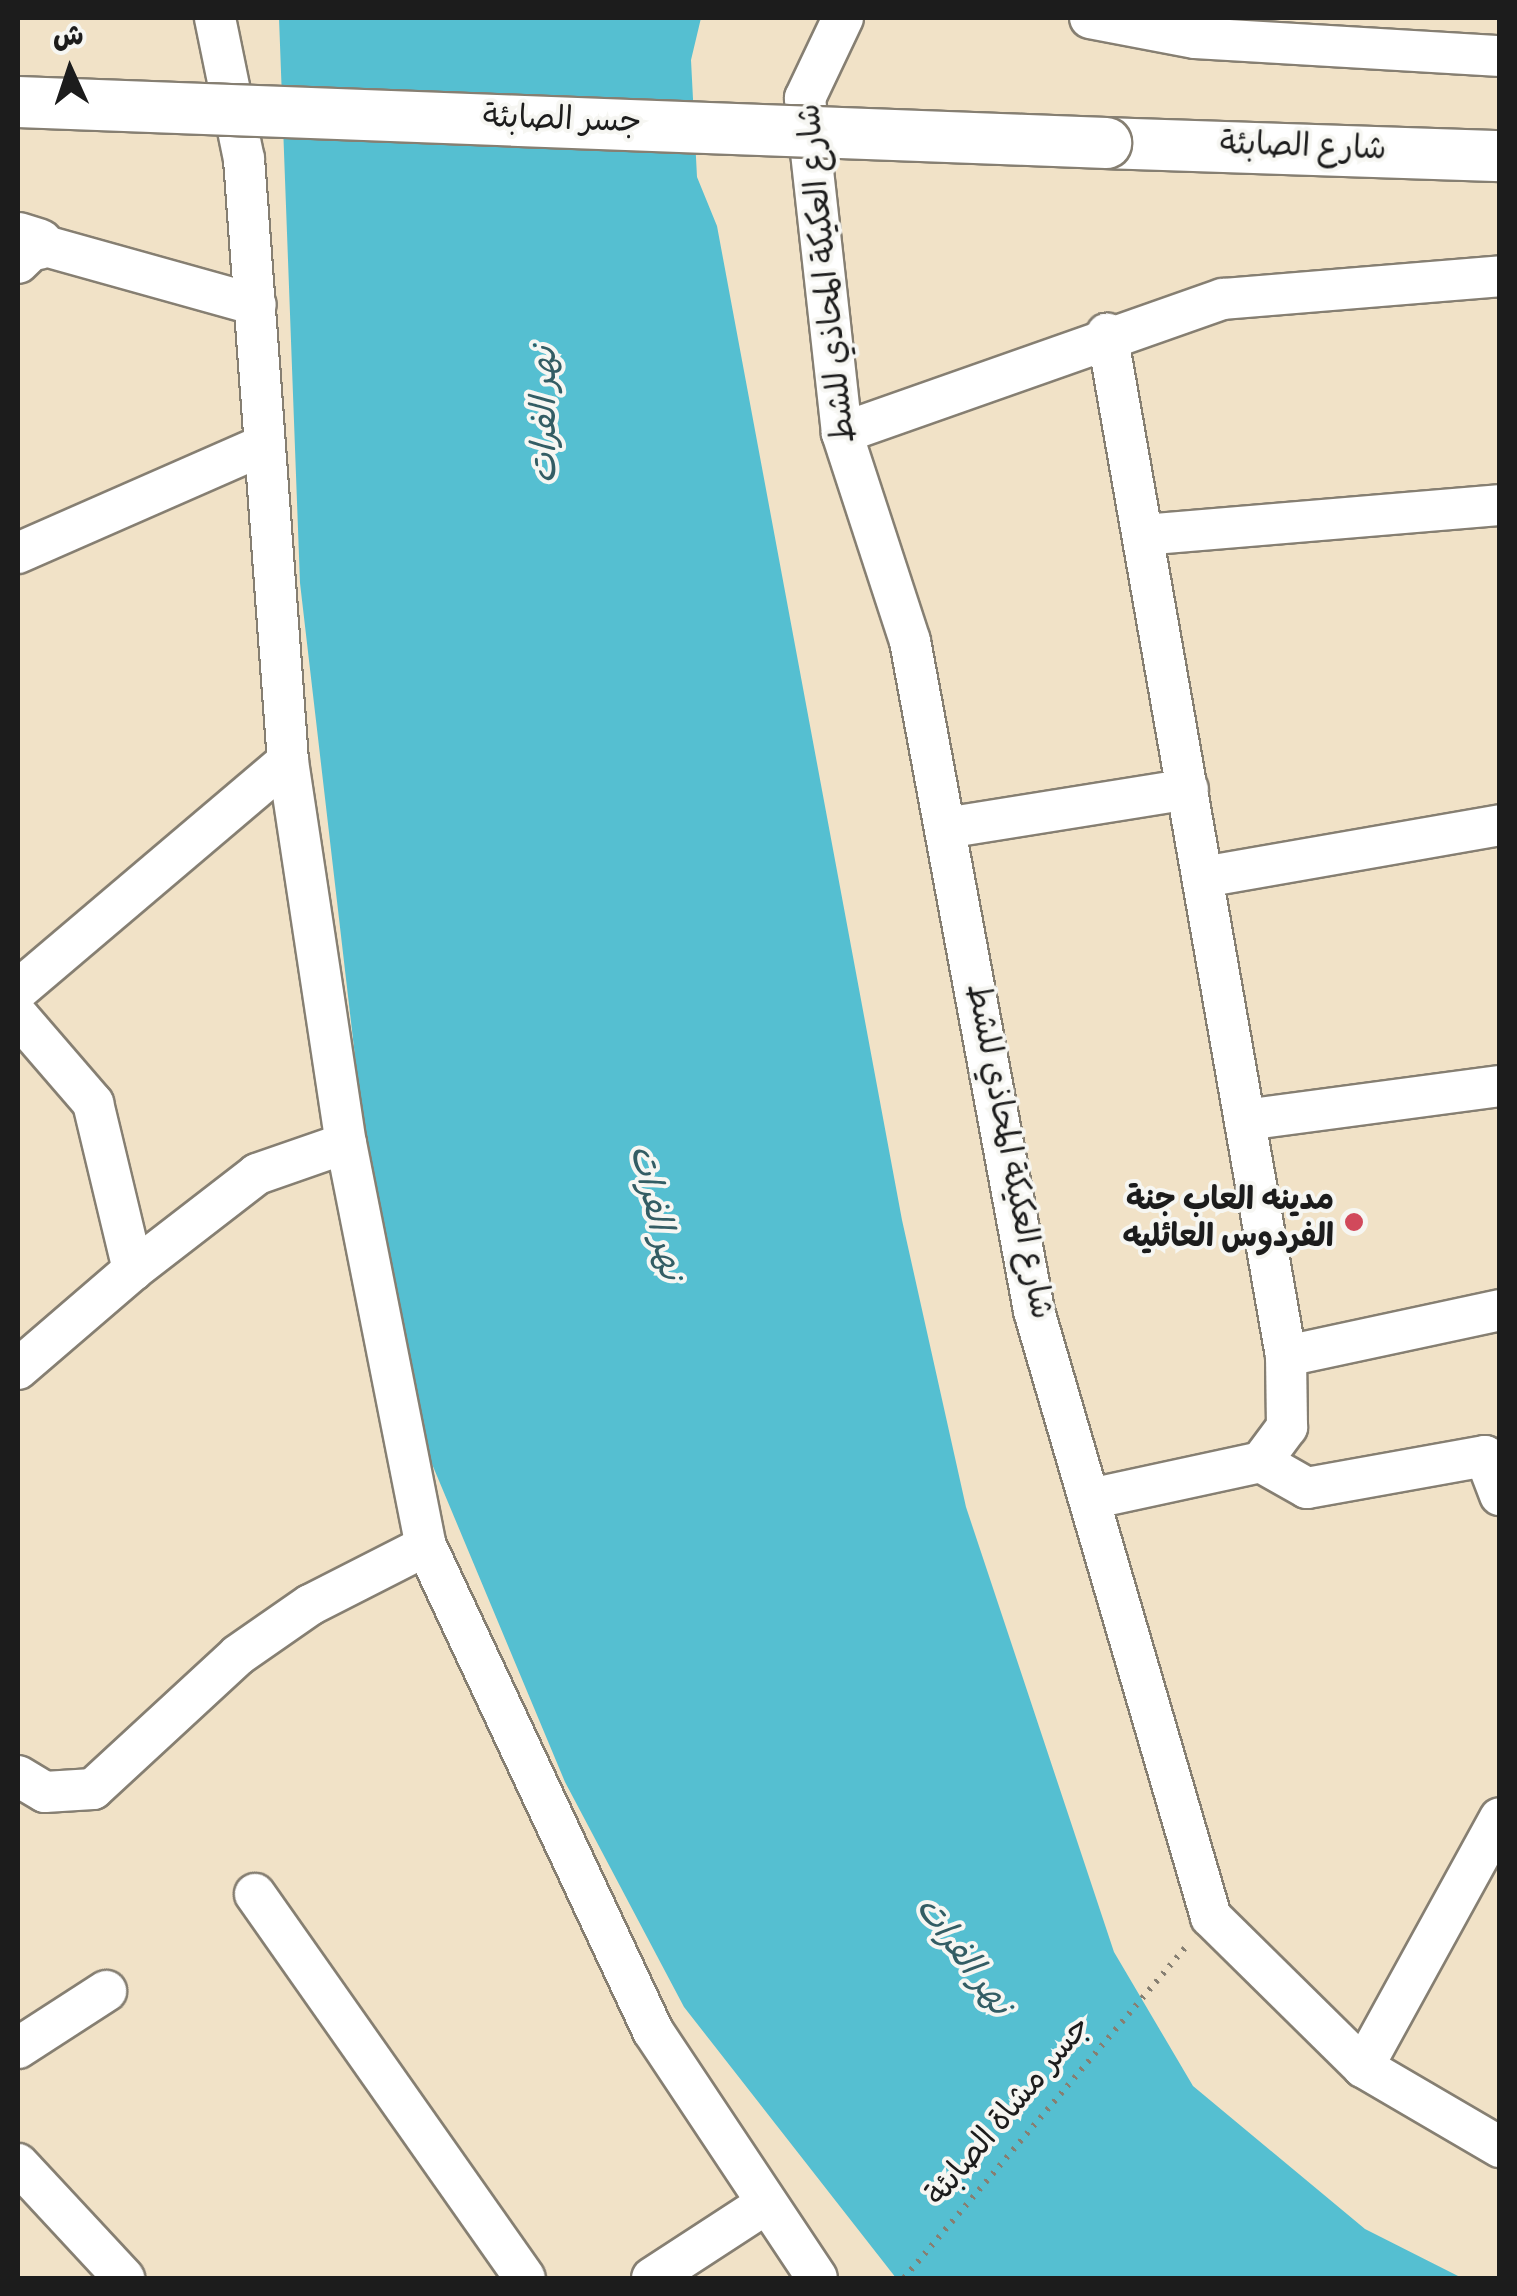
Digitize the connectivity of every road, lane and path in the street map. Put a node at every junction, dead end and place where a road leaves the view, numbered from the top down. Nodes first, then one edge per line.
1 (215, 18) edge
2 (843, 18) edge
3 (1090, 18) edge
4 (1500, 56) edge
5 (18, 102) edge
6 (1106, 144) joint
7 (1500, 156) edge
8 (24, 248) edge
9 (1500, 276) edge
10 (256, 304) junction
11 (1107, 334) junction
12 (842, 433) junction
13 (262, 446) junction
14 (1500, 505) edge
15 (1142, 535) junction
16 (18, 553) edge
17 (288, 761) junction
18 (1188, 789) junction
19 (1500, 825) edge
20 (945, 828) junction
21 (1204, 877) junction
22 (18, 990) edge
23 (18, 1016) edge
24 (1500, 1086) edge
25 (1245, 1120) junction
26 (346, 1143) junction
27 (133, 1270) junction
28 (1500, 1310) edge
29 (1286, 1356) junction
30 (18, 1368) edge
31 (1261, 1462) junction
32 (1500, 1495) edge
33 (1090, 1499) junction
34 (426, 1546) junction
35 (18, 1776) edge
36 (1500, 1818) edge
37 (255, 1894) dead end
38 (1156, 1981) dead end
39 (106, 1991) dead end
40 (18, 2048) edge
41 (1363, 2066) junction
42 (1500, 2147) edge
43 (18, 2164) edge
44 (767, 2202) junction
45 (124, 2278) edge
46 (525, 2278) edge
47 (652, 2278) edge
48 (817, 2278) edge
49 (904, 2278) edge

1 - 10 street
2 - 12 street, شارع العكيكة المحاذي للشط
3 - 4 street
5 - 6 main road, جسر الصابئة, bridge
6 - 7 main road, شارع الصابئة
8 - 10 street
9 - 11 street
10 - 13 street
11 - 12 street
11 - 15 street
12 - 20 street, شارع العكيكة المحاذي للشط
13 - 16 street
13 - 17 street
14 - 15 street
15 - 18 street
17 - 22 street
17 - 26 street
18 - 20 street
18 - 21 street
19 - 21 street
20 - 33 street, شارع العكيكة المحاذي للشط
21 - 25 street
23 - 27 street
24 - 25 street
25 - 29 street
26 - 27 street
26 - 34 street
27 - 30 street
28 - 29 street
29 - 31 street
31 - 32 street
31 - 33 street
33 - 41 street, شارع العكيكة المحاذي للشط
34 - 35 street
34 - 44 street
36 - 41 street
37 - 46 street
38 - 49 path, جسر مشاة الصابئة
39 - 40 street
41 - 42 street, شارع العكيكة المحاذي للشط
43 - 45 street
44 - 47 street
44 - 48 street

